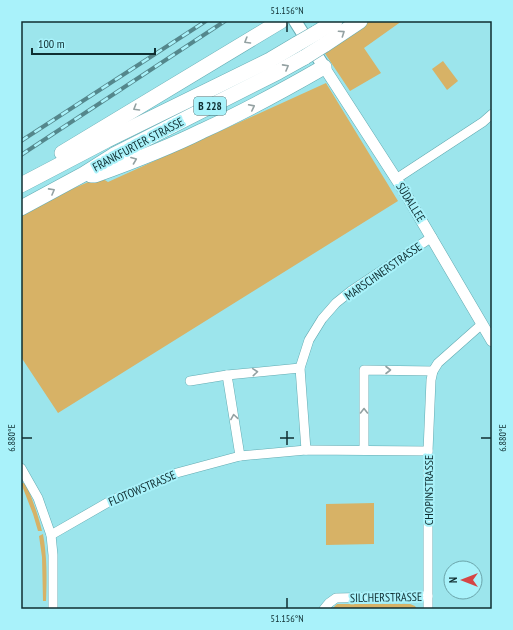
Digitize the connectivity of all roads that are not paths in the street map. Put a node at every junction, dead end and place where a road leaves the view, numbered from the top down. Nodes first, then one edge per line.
1 (281, 21) edge
2 (295, 21) edge
3 (335, 21) edge
4 (360, 21) edge
5 (320, 39) junction
6 (301, 50) junction
7 (324, 67) junction
8 (492, 114) edge
9 (84, 174) junction
10 (396, 179) junction
11 (25, 183) edge
12 (21, 208) edge
13 (432, 237) junction
14 (482, 324) junction
15 (492, 341) edge
16 (300, 368) junction
17 (433, 370) junction
18 (227, 375) junction
19 (190, 381) dead end
20 (306, 450) junction
21 (364, 450) junction
22 (428, 452) junction
23 (240, 456) junction
24 (21, 468) edge
25 (51, 535) junction
26 (428, 596) junction
27 (53, 609) edge
28 (324, 609) edge
29 (428, 609) edge

1 -> 11 highway
2 - 7 main road
3 - 5 highway, FRANKFURTER STRASSE / B 228
5 -> 4 highway, FRANKFURTER STRASSE / B 228
5 - 6 highway, FRANKFURTER STRASSE / B 228, bridge
9 -> 6 highway, FRANKFURTER STRASSE / B 228
6 - 11 highway, FRANKFURTER STRASSE / B 228
9 -> 7 highway
7 - 10 street, SÜDALLEE
8 - 10 street
12 -> 9 highway, FRANKFURTER STRASSE / B 228
10 - 13 street, SÜDALLEE
13 - 14 street, SÜDALLEE
13 - 16 street, MARSCHNERSTRASSE
14 - 15 street, SÜDALLEE
14 - 17 street
18 -> 16 street
16 - 20 street, MARSCHNERSTRASSE
21 -> 17 street
17 - 22 street, CHOPINSTRASSE
18 - 19 street
23 -> 18 street
20 - 21 street, FLOTOWSTRASSE
20 - 23 street, FLOTOWSTRASSE
21 - 22 street, FLOTOWSTRASSE
22 - 26 street, CHOPINSTRASSE
23 - 25 street, FLOTOWSTRASSE
24 - 25 street
25 - 27 street
26 - 28 street, SILCHERSTRASSE
26 - 29 street, CHOPINSTRASSE

